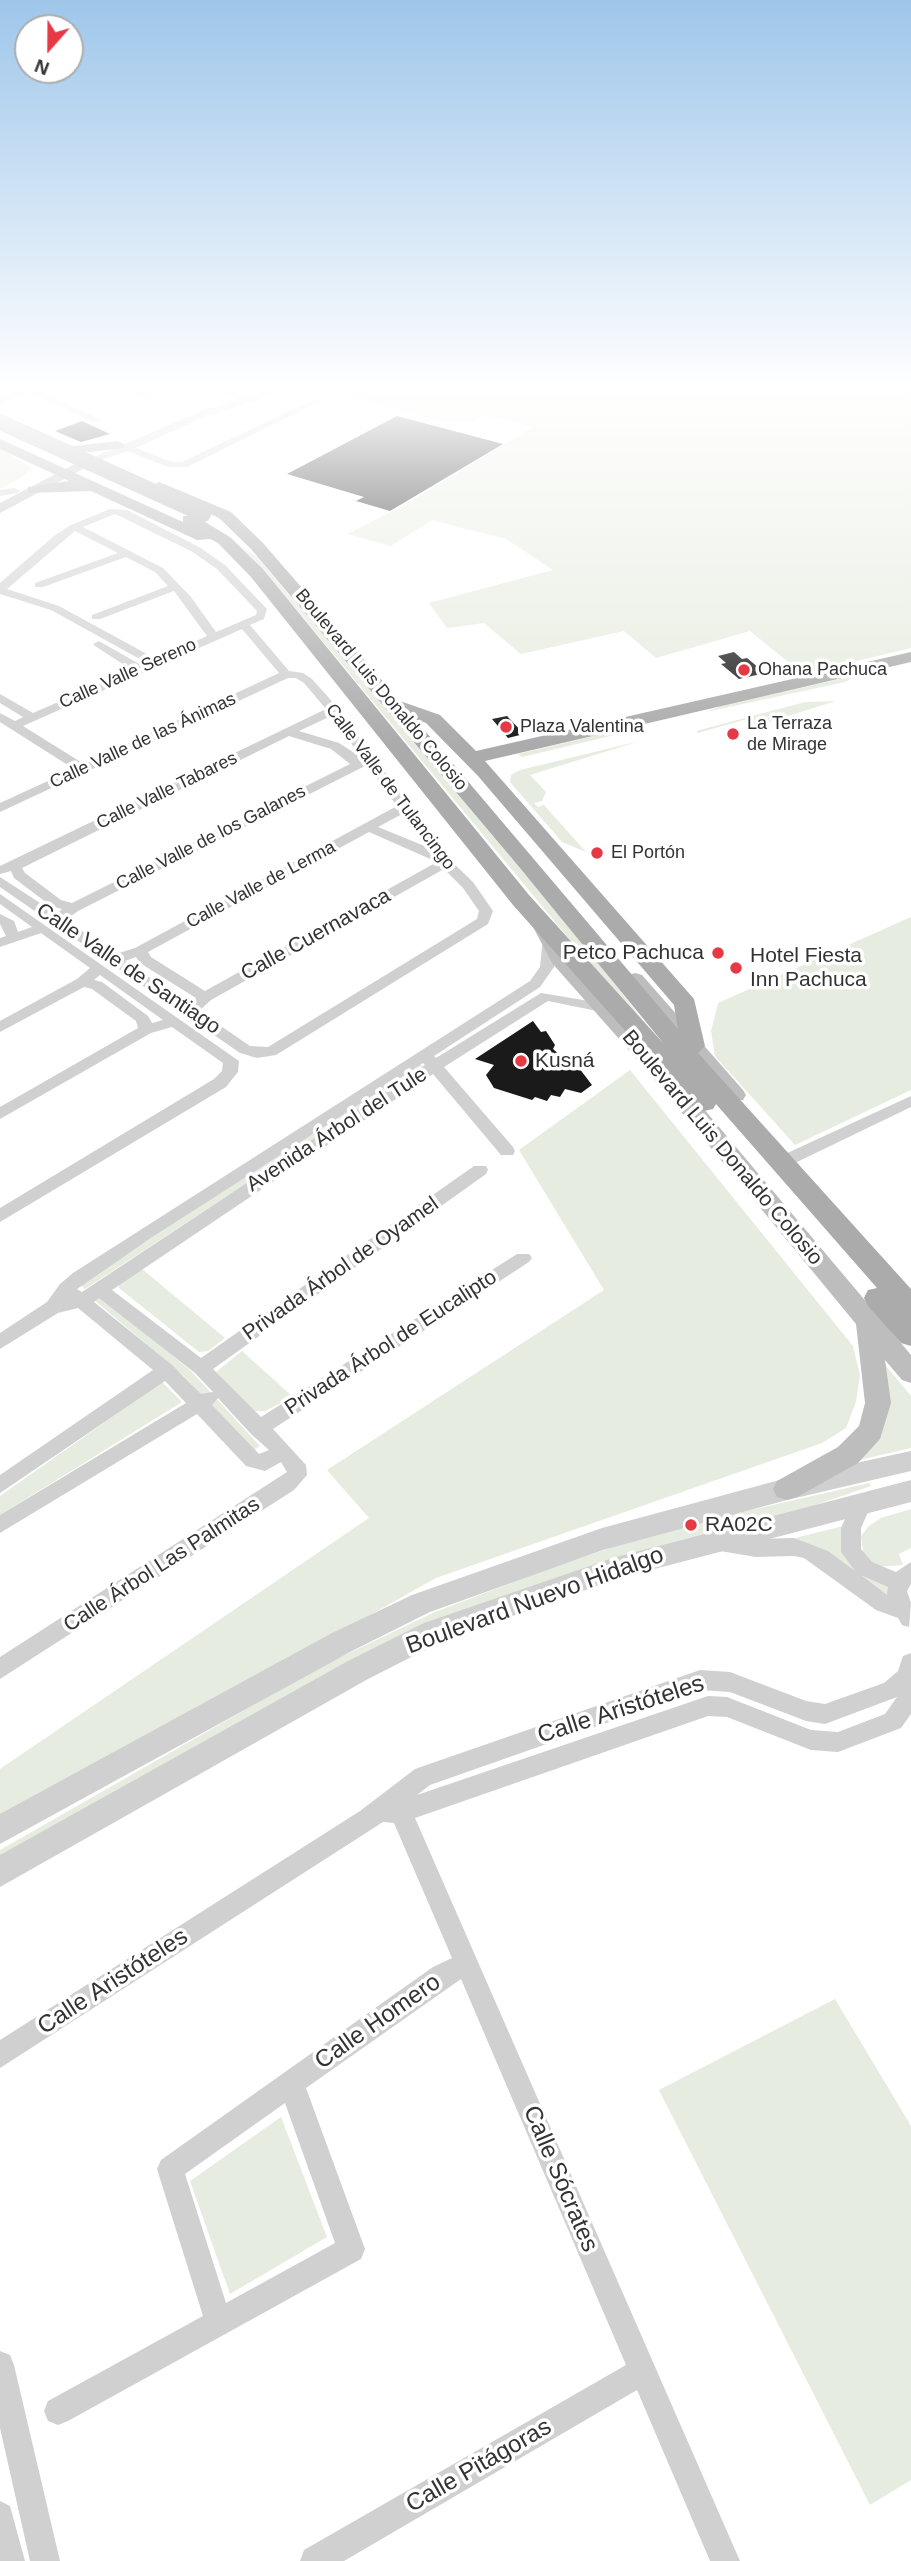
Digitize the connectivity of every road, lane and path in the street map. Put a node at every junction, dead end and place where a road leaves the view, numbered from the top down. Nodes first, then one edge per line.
1 (137, 507) edge
2 (171, 507) edge
3 (177, 507) edge
4 (205, 507) edge
5 (196, 517) junction
6 (75, 527) junction
7 (241, 532) junction
8 (128, 553) junction
9 (237, 555) junction
10 (39, 586) dead end
11 (176, 587) junction
12 (0, 589) edge
13 (0, 599) edge
14 (96, 617) dead end
15 (243, 624) junction
16 (213, 636) junction
17 (911, 657) edge
18 (154, 662) junction
19 (139, 669) junction
20 (911, 673) edge
21 (286, 674) junction
22 (0, 698) edge
23 (393, 705) junction
24 (332, 710) junction
25 (0, 717) edge
26 (31, 717) junction
27 (14, 726) junction
28 (288, 732) junction
29 (363, 762) junction
30 (479, 765) junction
31 (83, 769) junction
32 (405, 807) junction
33 (0, 808) edge
34 (368, 827) junction
35 (443, 861) junction
36 (528, 863) junction
37 (15, 866) junction
38 (0, 870) edge
39 (0, 881) edge
40 (11, 900) edge
41 (73, 908) junction
42 (0, 918) edge
43 (57, 920) junction
44 (42, 928) junction
45 (544, 928) junction
46 (6, 940) edge
47 (140, 951) junction
48 (115, 959) junction
49 (100, 968) junction
50 (82, 982) junction
51 (153, 984) junction
52 (540, 990) junction
53 (136, 994) junction
54 (206, 997) junction
55 (602, 1007) junction
56 (190, 1011) junction
57 (176, 1021) junction
58 (0, 1027) edge
59 (146, 1030) junction
60 (442, 1042) junction
61 (257, 1053) joint
62 (455, 1053) junction
63 (423, 1054) junction
64 (683, 1056) junction
65 (436, 1065) junction
66 (911, 1101) edge
67 (0, 1114) edge
68 (507, 1151) dead end
69 (789, 1159) junction
70 (480, 1170) dead end
71 (0, 1216) edge
72 (523, 1258) dead end
73 (66, 1289) junction
74 (99, 1289) junction
75 (82, 1301) junction
76 (911, 1306) edge
77 (53, 1307) junction
78 (152, 1330) junction
79 (876, 1331) junction
80 (911, 1335) edge
81 (0, 1342) edge
82 (134, 1343) junction
83 (911, 1358) edge
84 (201, 1368) junction
85 (166, 1370) junction
86 (911, 1373) edge
87 (220, 1391) junction
88 (200, 1404) junction
89 (258, 1429) junction
90 (282, 1451) junction
91 (911, 1461) edge
92 (0, 1485) edge
93 (787, 1489) junction
94 (911, 1491) edge
95 (862, 1503) junction
96 (0, 1525) edge
97 (714, 1541) junction
98 (905, 1576) edge
99 (909, 1618) edge
100 (911, 1663) edge
101 (0, 1669) edge
102 (911, 1696) edge
103 (398, 1804) junction
104 (0, 1830) edge
105 (0, 1872) edge
106 (467, 1964) junction
107 (0, 2055) edge
108 (291, 2083) junction
109 (219, 2324) junction
110 (0, 2365) edge
111 (643, 2371) junction
112 (58, 2411) dead end
113 (0, 2516) edge
114 (10, 2561) edge
115 (46, 2561) edge
116 (315, 2561) edge
117 (725, 2561) edge

1 - 9 main road, Boulevard Luis Donaldo Colosio
2 - 5 main road, Boulevard Luis Donaldo Colosio
3 - 5 main road, Boulevard Luis Donaldo Colosio, bridge
4 - 7 main road, Boulevard Luis Donaldo Colosio
5 - 7 main road, Boulevard Luis Donaldo Colosio
5 - 9 main road, Boulevard Luis Donaldo Colosio
6 - 8 street
6 - 12 street
6 - 15 street
7 - 23 main road, Boulevard Luis Donaldo Colosio
8 - 10 street
8 - 11 street
9 - 45 main road, Boulevard Luis Donaldo Colosio
11 - 14 street
11 - 16 street
12 - 18 street
13 - 19 street
15 - 16 street, Calle Valle Sereno
15 - 21 street, Calle Valle de Tulancingo
16 - 18 street, Calle Valle Sereno
17 - 30 main road
18 - 19 street, Calle Valle Sereno
19 - 26 street, Calle Valle Sereno
20 - 30 main road
21 - 24 street, Calle Valle de Tulancingo
21 - 31 street, Calle Valle de las Ánimas
22 - 26 street
23 - 30 main road
23 - 36 main road, Boulevard Luis Donaldo Colosio
24 - 28 street, Calle Valle Tabares
24 - 29 street, Calle Valle de Tulancingo
25 - 27 street
26 - 27 street, Calle Valle Sereno
27 - 31 street
28 - 29 street
28 - 37 street, Calle Valle Tabares
29 - 32 street, Calle Valle de Tulancingo
29 - 41 street, Calle Valle de los Galanes
30 - 36 main road
30 - 64 main road
31 - 33 street, Calle Valle de las Ánimas
32 - 34 street, Calle Valle de Lerma
32 - 35 street, Calle Valle de Tulancingo
34 - 35 street
34 - 47 street, Calle Valle de Lerma
35 - 54 street, Calle Cuernavaca
35 - 61 street, Calle Valle de Tulancingo
36 - 64 main road, Boulevard Luis Donaldo Colosio
37 - 38 street, Calle Valle Tabares
37 - 41 street
39 - 40 street, Calle Valle de Santiago
40 - 43 street, Calle Valle de Santiago
40 - 44 street, Calle Valle de Santiago
41 - 43 street, Calle Valle de los Galanes
42 - 46 street
43 - 48 street, Calle Valle de Santiago
44 - 46 street
44 - 49 street, Calle Valle de Santiago
45 - 52 street
45 - 55 main road, Boulevard Luis Donaldo Colosio
45 - 64 main road, Boulevard Luis Donaldo Colosio
47 - 48 street, Calle Valle de Lerma
47 - 54 street
48 - 51 street, Calle Valle de Santiago
49 - 50 street
49 - 53 street, Calle Valle de Santiago
50 - 58 street
50 - 59 street
51 - 53 street
51 - 56 street, Calle Valle de Santiago
52 - 55 street
52 - 60 street, Avenida Árbol del Tule
52 - 62 street, Avenida Árbol del Tule
53 - 57 street, Calle Valle de Santiago
54 - 56 street, Calle Cuernavaca
55 - 79 main road, Boulevard Luis Donaldo Colosio
56 - 61 street, Calle Valle de Santiago
57 - 59 street
57 - 71 street, Calle Valle de Santiago
59 - 67 street
60 - 62 street
60 - 63 street, Avenida Árbol del Tule
62 - 65 street, Avenida Árbol del Tule
63 - 65 street
63 - 73 street, Avenida Árbol del Tule
64 - 69 main road, Boulevard Luis Donaldo Colosio
64 - 76 main road, Boulevard Luis Donaldo Colosio
64 - 80 main road, Boulevard Luis Donaldo Colosio
65 - 68 street
65 - 74 street, Avenida Árbol del Tule
66 - 69 street
69 - 76 main road, Boulevard Luis Donaldo Colosio
70 - 84 street, Privada Árbol de Oyamel
72 - 89 street, Privada Árbol de Eucalipto
73 - 75 street
73 - 77 street
74 - 75 street, Avenida Árbol del Tule
74 - 78 street
75 - 77 street
75 - 82 street
77 - 81 street
78 - 82 street
78 - 84 street
79 - 83 main road
79 - 86 main road, Boulevard Luis Donaldo Colosio
79 - 93 main road
82 - 85 street
84 - 87 street
85 - 88 street
85 - 92 street
87 - 88 street
87 - 89 street
88 - 90 street
88 - 96 street
89 - 90 street
90 - 101 street, Calle Árbol Las Palmitas
91 - 93 street, Boulevard Nuevo Hidalgo
93 - 104 street, Boulevard Nuevo Hidalgo
94 - 95 street, Boulevard Nuevo Hidalgo
95 - 97 street, Boulevard Nuevo Hidalgo
95 - 98 street
97 - 99 street
97 - 105 street, Boulevard Nuevo Hidalgo
98 - 99 street
100 - 103 street, Calle Aristóteles
102 - 103 street, Calle Aristóteles
103 - 106 street, Calle Sócrates
103 - 107 street, Calle Aristóteles
106 - 108 street, Calle Homero
106 - 111 street, Calle Sócrates
108 - 109 street, Calle Homero
108 - 109 street
109 - 112 street
110 - 115 street
111 - 116 street, Calle Pitágoras
111 - 117 street, Calle Sócrates
113 - 114 street

